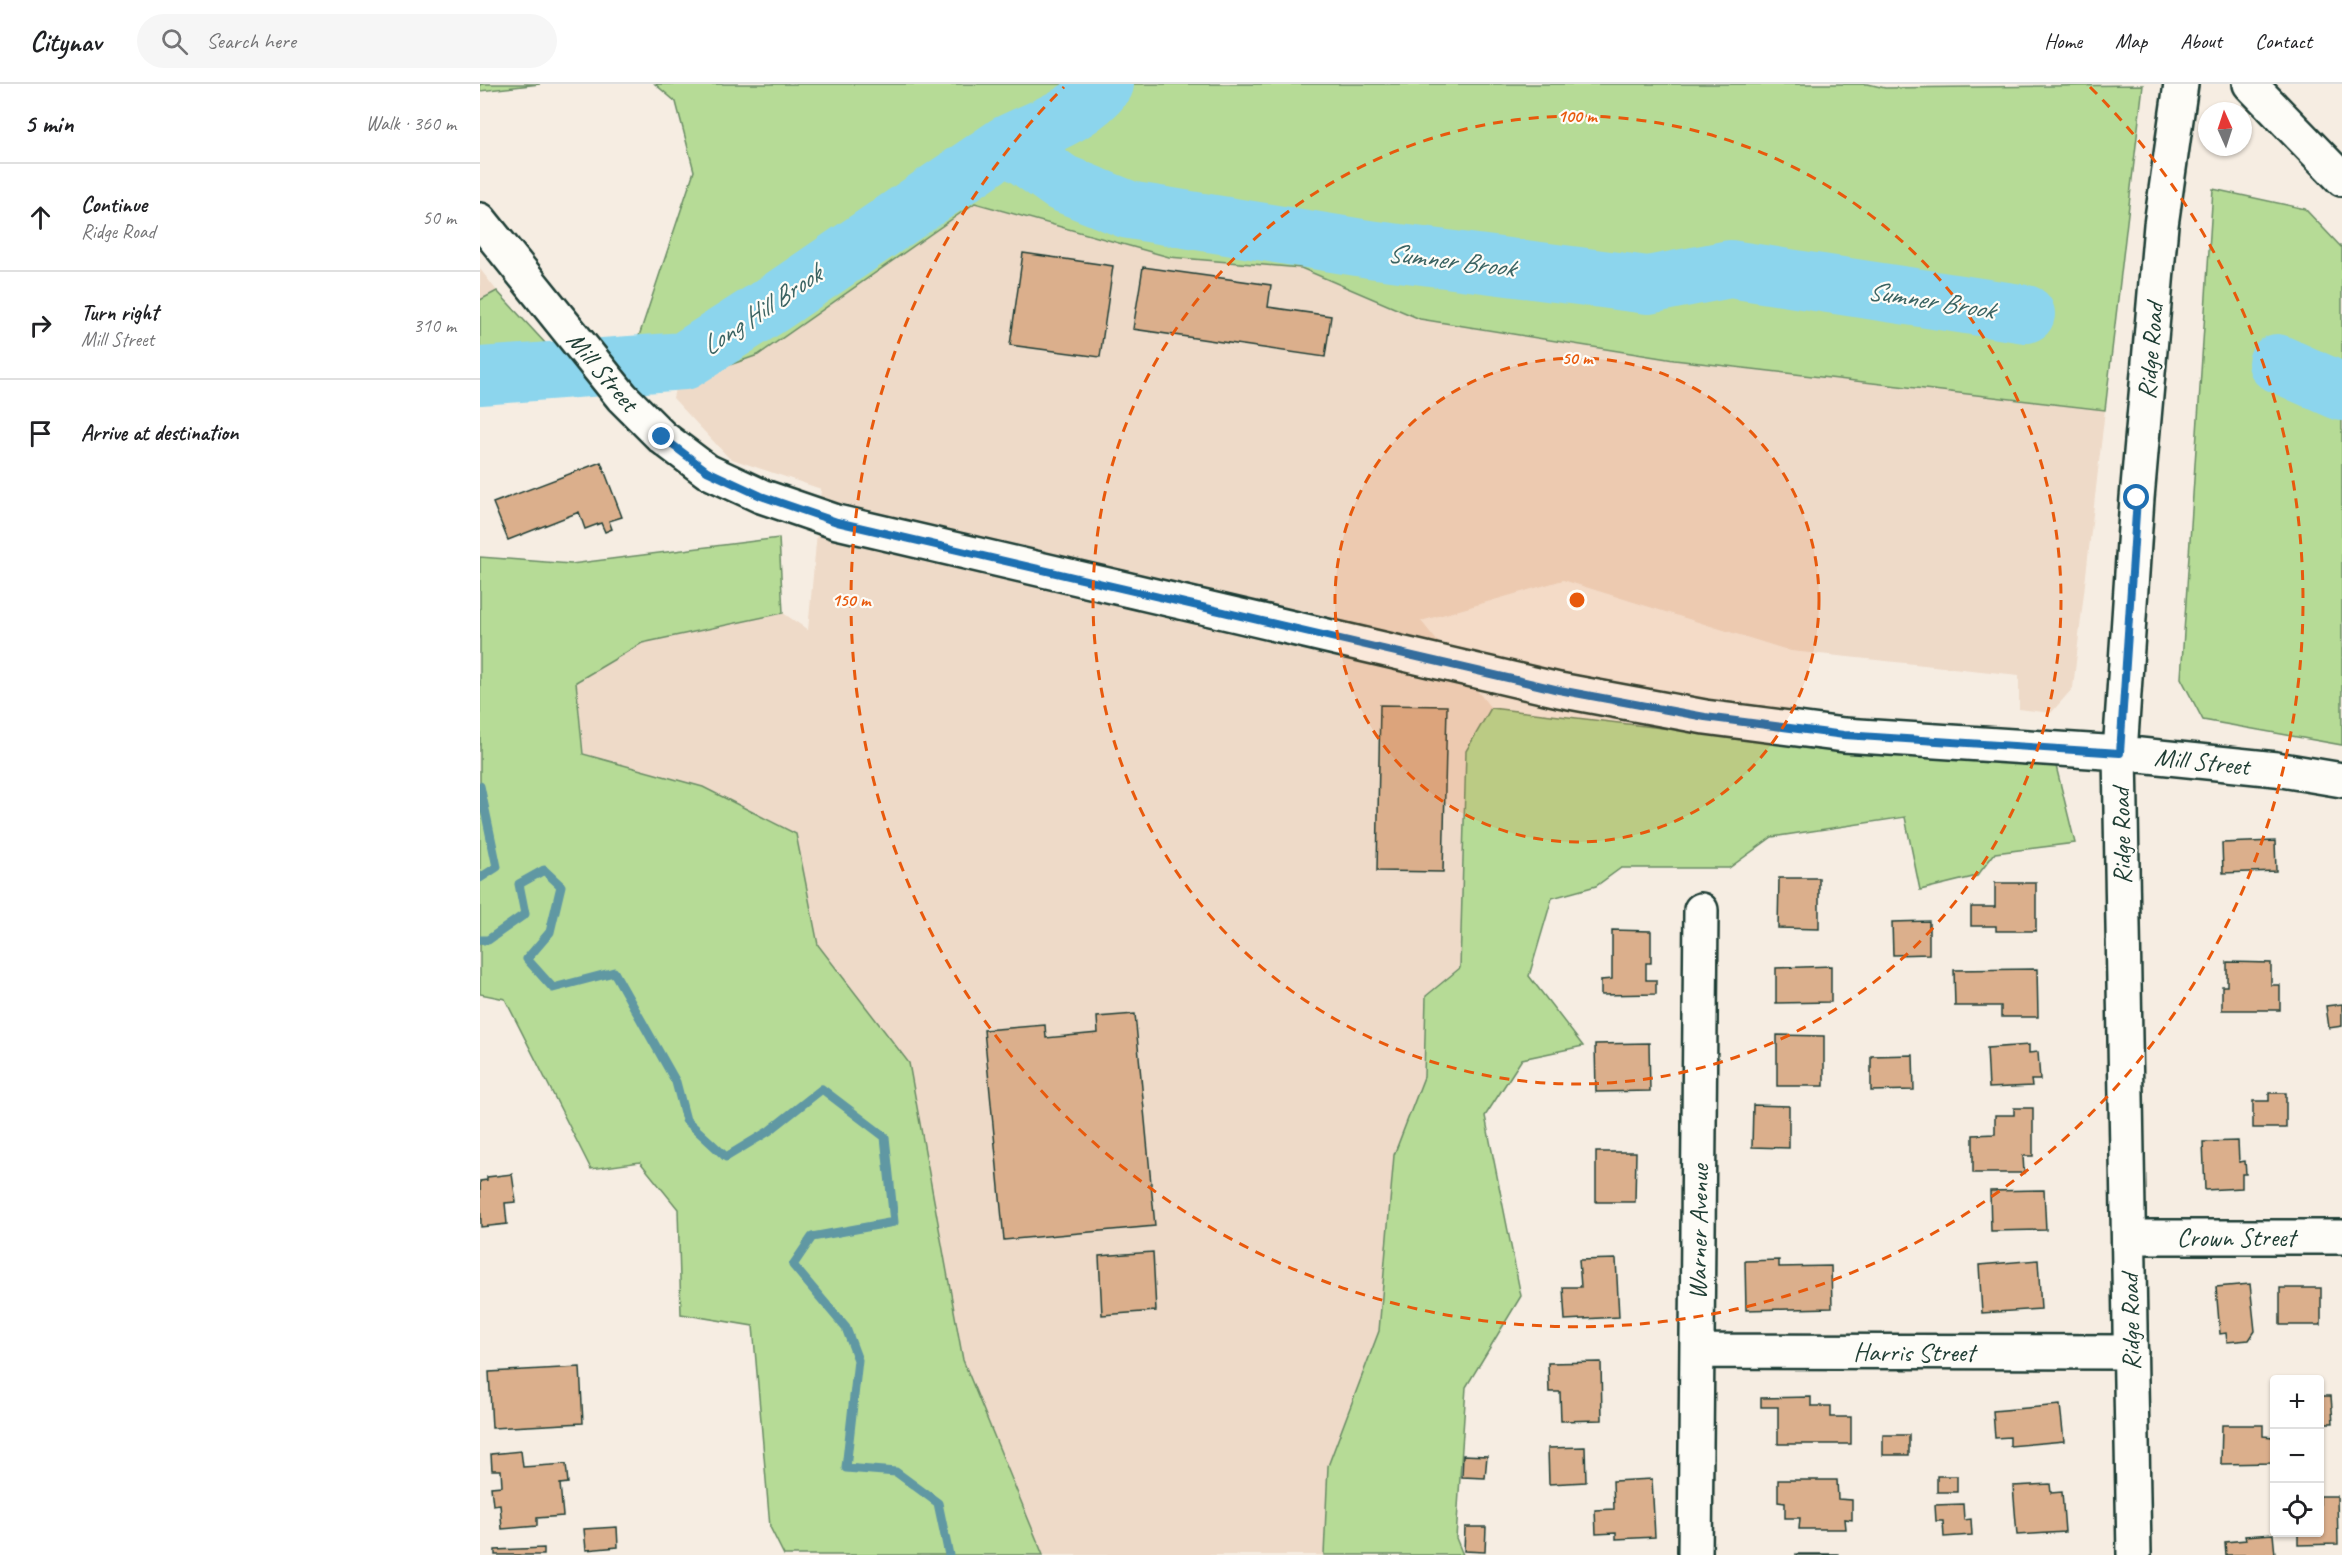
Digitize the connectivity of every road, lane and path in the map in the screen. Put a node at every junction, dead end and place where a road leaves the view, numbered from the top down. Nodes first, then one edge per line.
1 (2181, 84) edge
2 (2250, 84) edge
3 (2342, 179) edge
4 (480, 220) edge
5 (2120, 753) junction
6 (2342, 780) edge
7 (1701, 910) dead end
8 (2129, 1237) junction
9 (2342, 1237) edge
10 (1697, 1351) junction
11 (2131, 1353) junction
12 (1695, 1555) edge
13 (2134, 1555) edge

1 - 5 street, Ridge Road
2 - 3 street
4 - 5 street, Mill Street
5 - 6 street, Mill Street
5 - 8 street, Ridge Road
7 - 10 street, Warner Avenue
8 - 9 street, Crown Street
8 - 11 street, Ridge Road
10 - 11 street, Harris Street
10 - 12 street, Warner Avenue
11 - 13 street, Ridge Road

